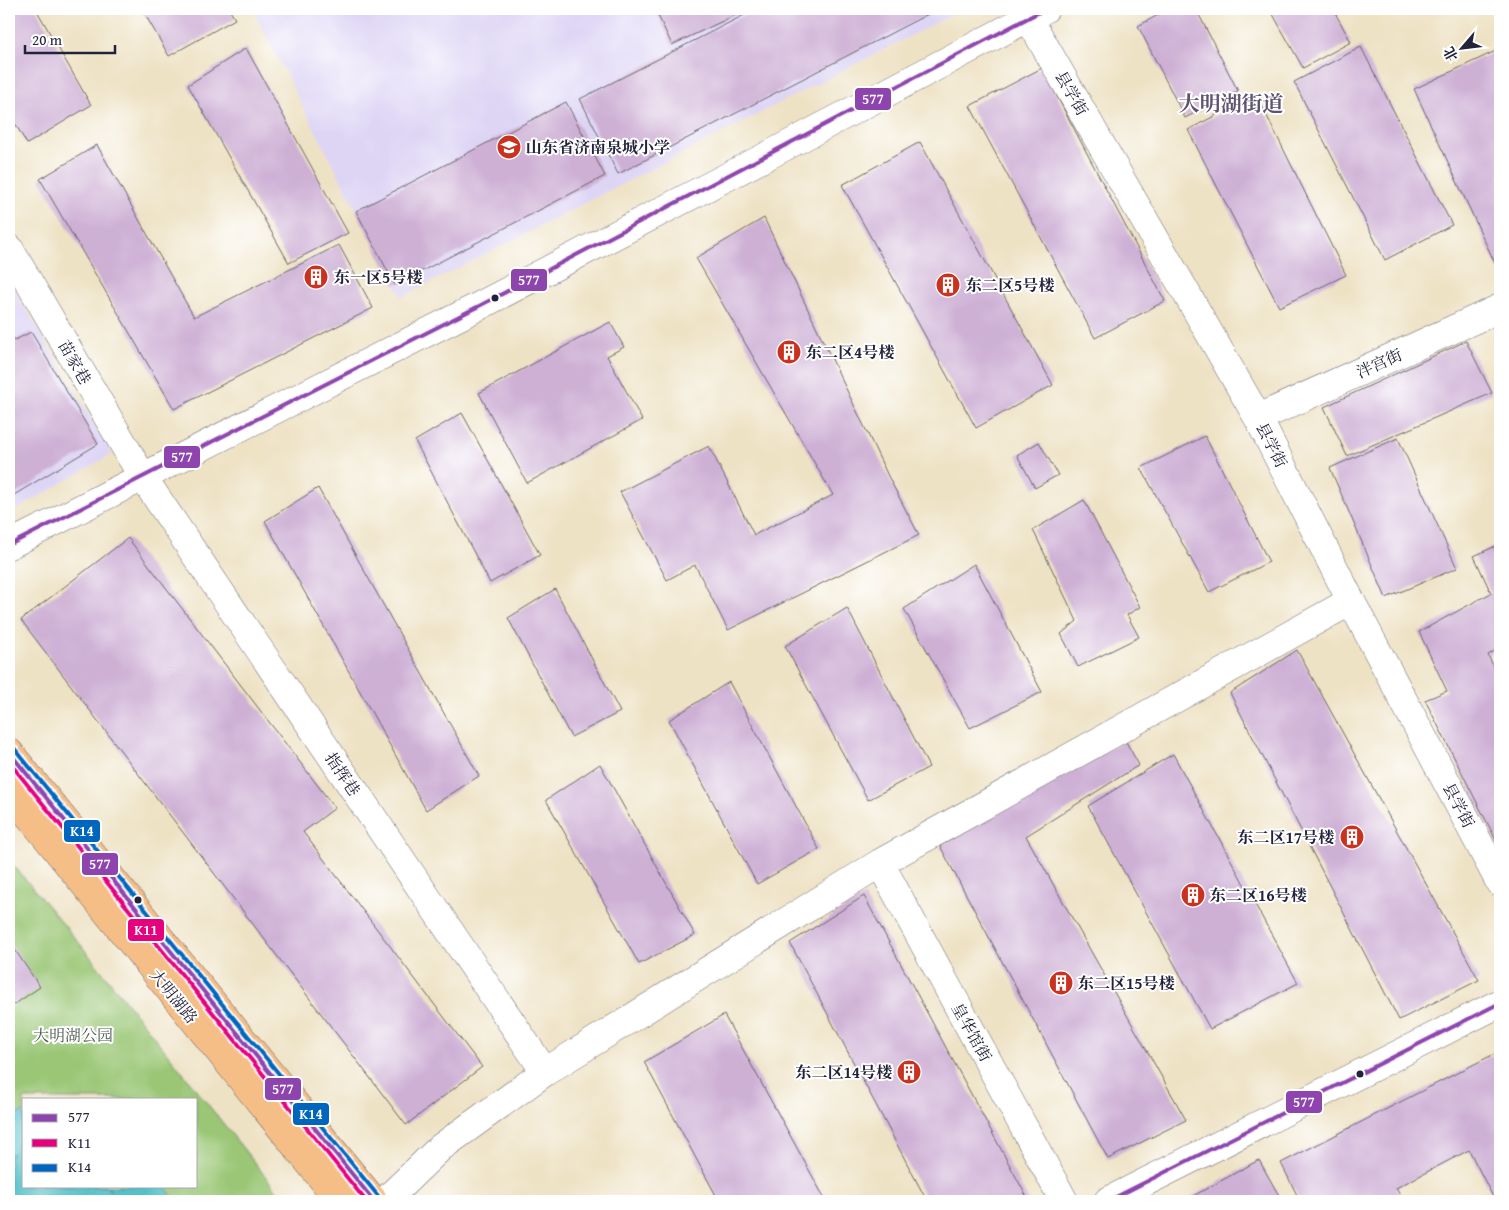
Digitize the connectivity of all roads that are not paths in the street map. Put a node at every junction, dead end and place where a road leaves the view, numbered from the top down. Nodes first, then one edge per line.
1 (1037, 13) edge
2 (9, 248) edge
3 (1500, 308) edge
4 (1258, 418) junction
5 (142, 476) junction
6 (9, 545) edge
7 (1351, 601) junction
8 (9, 752) edge
9 (9, 791) edge
10 (880, 863) junction
11 (1500, 883) edge
12 (1500, 1003) edge
13 (545, 1072) junction
14 (340, 1201) edge
15 (374, 1201) edge
16 (386, 1201) edge
17 (1064, 1201) edge
18 (1108, 1201) edge

1 - 4 street, 县学街
1 - 5 street
2 - 5 street, 苗家巷
3 - 4 street, 泮宫街
4 - 7 street, 县学街
5 - 6 street
5 - 13 street, 指挥巷
7 - 10 street
7 - 11 street, 县学街
8 - 15 main road, 大明湖路
9 - 14 main road, 大明湖路
10 - 13 street
10 - 17 street, 皇华馆街
12 - 18 street
13 - 16 street

